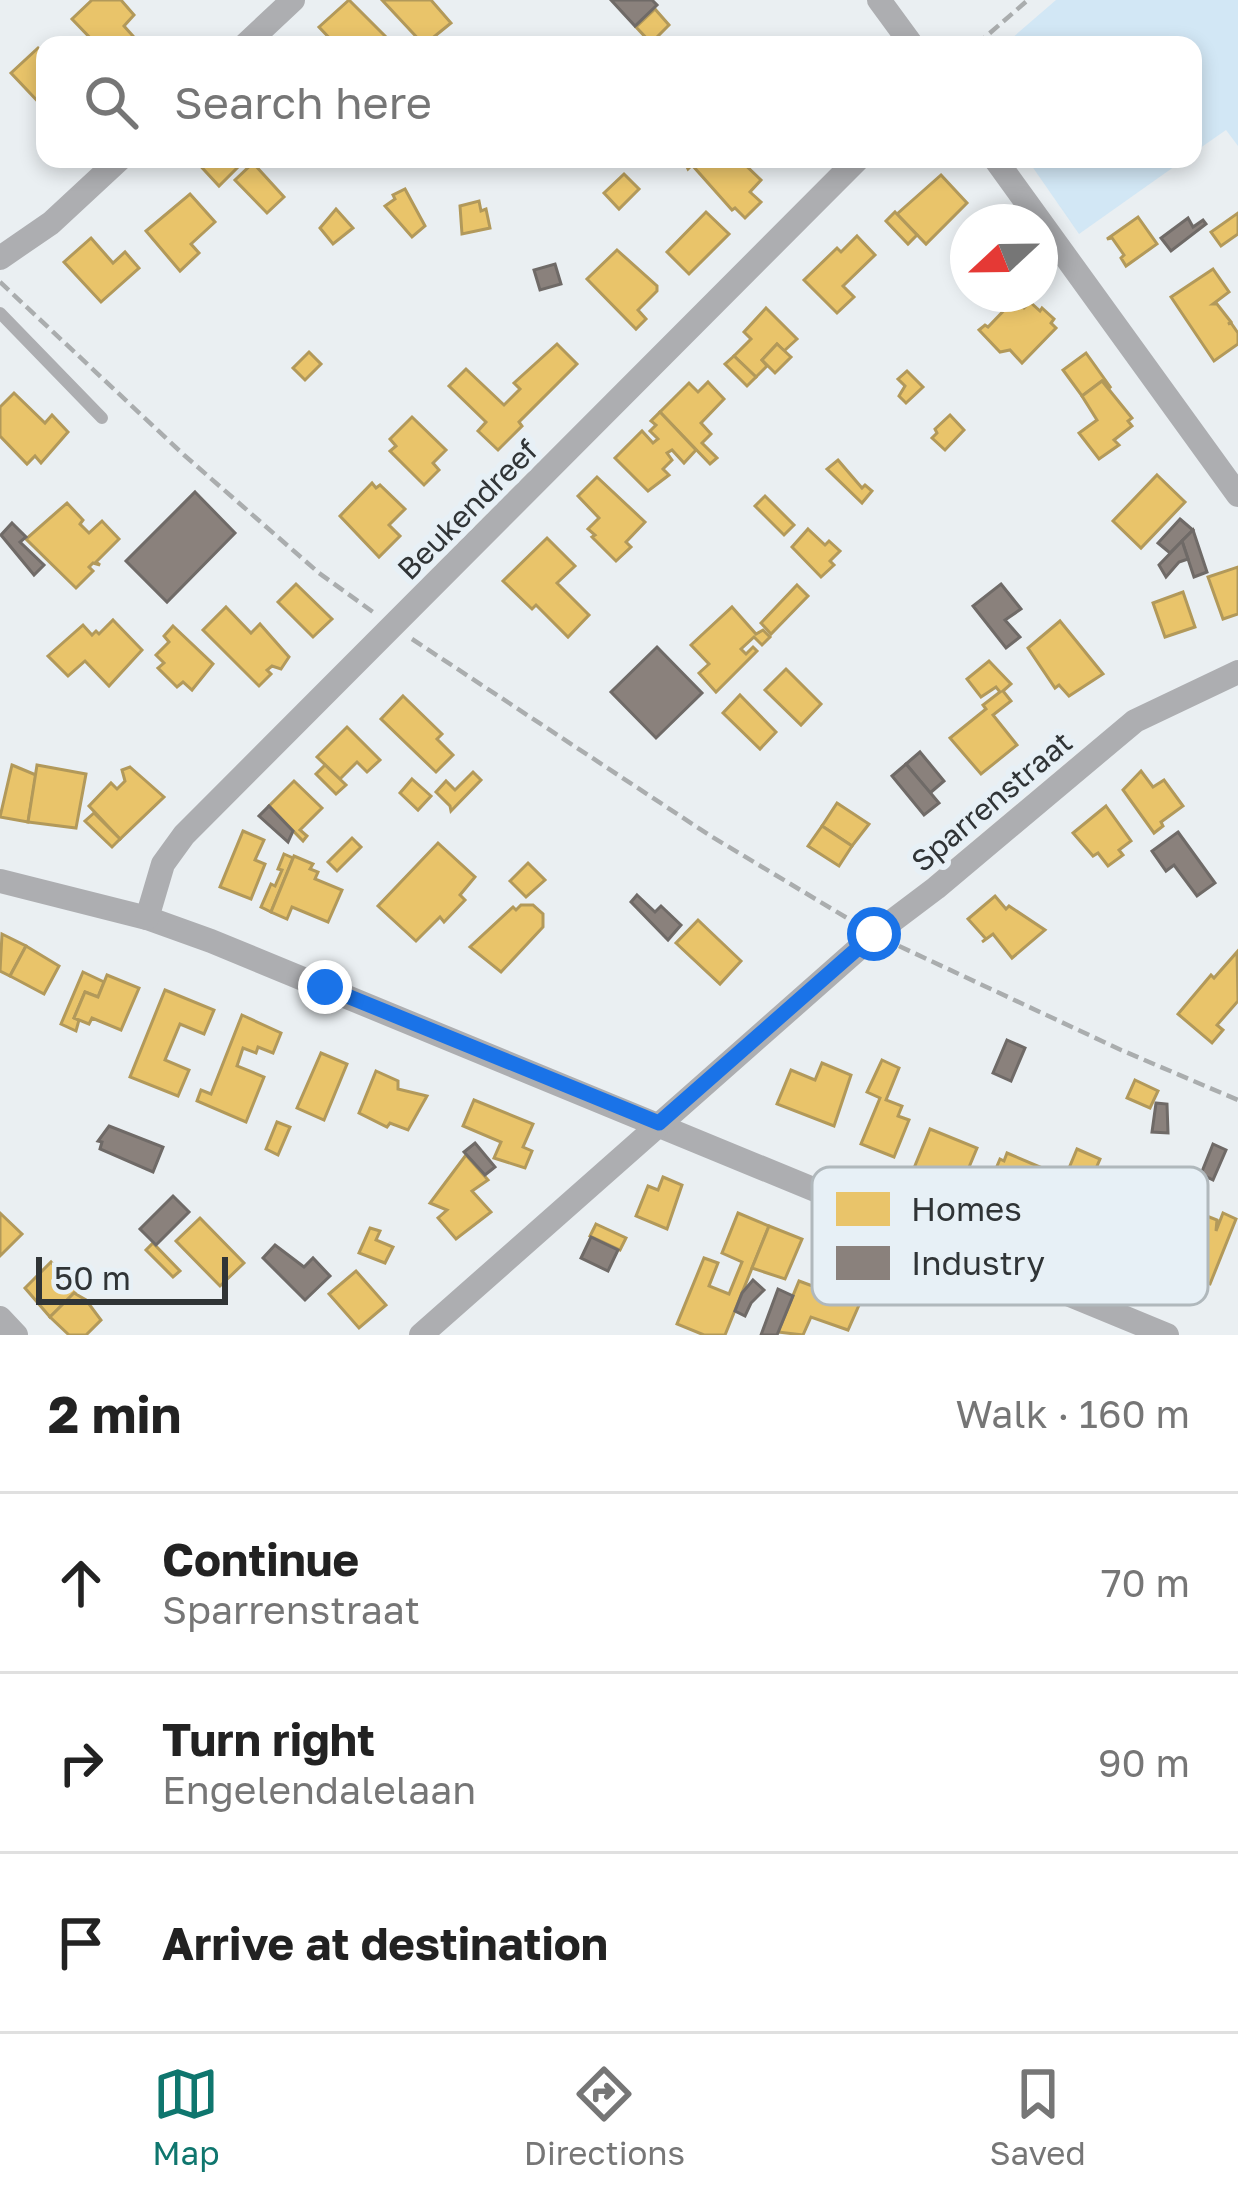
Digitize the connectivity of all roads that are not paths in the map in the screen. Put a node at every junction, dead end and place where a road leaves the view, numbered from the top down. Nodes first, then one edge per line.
1 (292, 0) edge
2 (879, 0) edge
3 (254, 36) edge
4 (905, 36) edge
5 (110, 168) edge
6 (849, 168) edge
7 (1001, 168) edge
8 (0, 257) edge
9 (0, 313) edge
10 (102, 418) dead end
11 (1238, 495) edge
12 (1238, 672) edge
13 (0, 881) edge
14 (147, 918) junction
15 (659, 1123) junction
16 (812, 1187) edge
17 (1095, 1305) edge
18 (0, 1318) edge
19 (16, 1335) edge
20 (421, 1335) edge
21 (1167, 1335) edge

1 - 3 street
2 - 4 street
5 - 8 street
6 - 14 street, Beukendreef
7 - 11 street
9 - 10 lane
12 - 15 street, Sparrenstraat
13 - 14 street
14 - 15 street
15 - 16 street
15 - 20 street, Sparrenstraat
17 - 21 street
18 - 19 street

